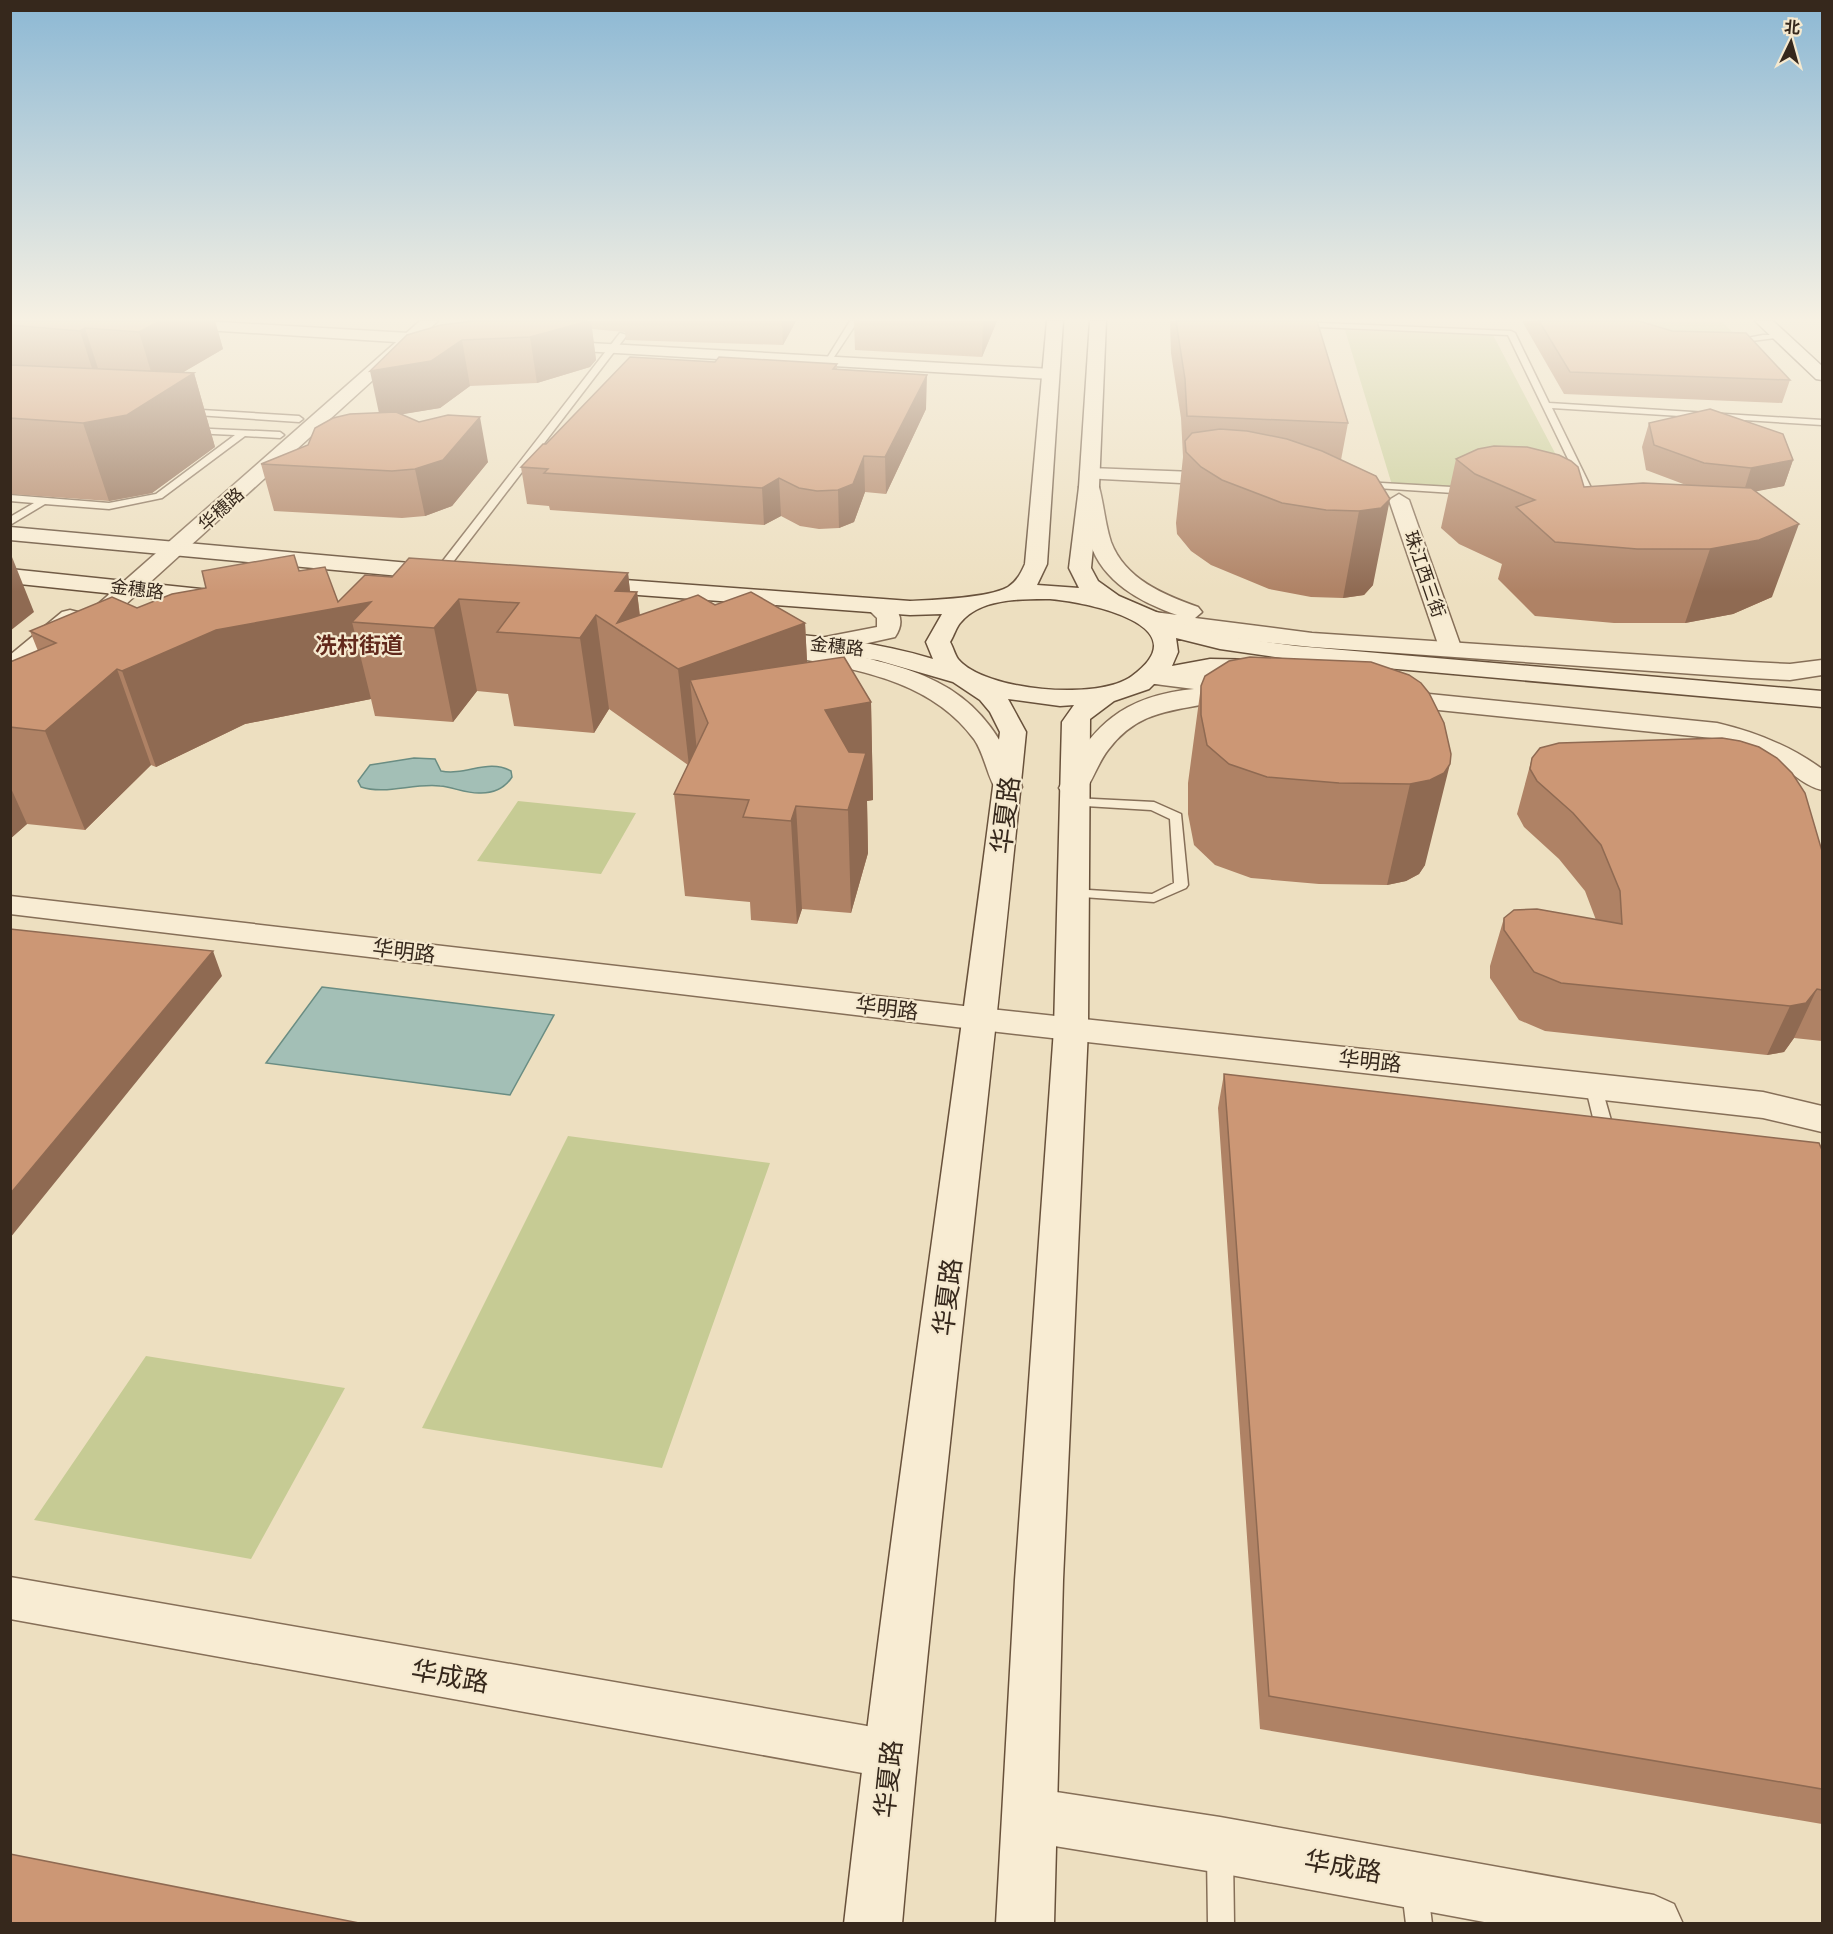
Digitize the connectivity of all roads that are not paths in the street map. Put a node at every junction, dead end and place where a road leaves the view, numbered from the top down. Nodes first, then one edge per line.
1 (179, 411) edge
2 (327, 411) edge
3 (564, 411) edge
4 (1048, 411) edge
5 (1093, 411) edge
6 (1547, 411) edge
7 (1641, 411) edge
8 (1822, 423) edge
9 (178, 429) edge
10 (307, 431) junction
11 (243, 432) junction
12 (280, 435) junction
13 (1090, 480) junction
14 (1235, 480) edge
15 (1340, 484) edge
16 (1364, 485) joint
17 (1476, 491) edge
18 (1398, 493) junction
19 (1568, 497) edge
20 (10, 498) edge
21 (43, 501) junction
22 (10, 522) edge
23 (10, 532) edge
24 (154, 545) junction
25 (1038, 545) junction
26 (178, 547) junction
27 (1081, 548) junction
28 (439, 573) junction
29 (462, 574) edge
30 (10, 576) edge
31 (566, 582) edge
32 (107, 585) junction
33 (132, 587) junction
34 (1015, 593) junction
35 (238, 600) edge
36 (1110, 601) junction
37 (977, 602) junction
38 (877, 606) junction
39 (1147, 618) junction
40 (824, 644) junction
41 (1450, 647) junction
42 (1489, 652) junction
43 (10, 668) edge
44 (1822, 668) edge
45 (1148, 677) junction
46 (976, 683) junction
47 (1110, 693) junction
48 (10, 694) edge
49 (1359, 695) edge
50 (1822, 699) edge
51 (1822, 715) edge
52 (1822, 782) edge
53 (1008, 787) junction
54 (1073, 795) junction
55 (1073, 893) junction
56 (10, 905) edge
57 (981, 1019) junction
58 (1071, 1029) junction
59 (1593, 1086) junction
60 (1822, 1100) edge
61 (1763, 1105) junction
62 (1822, 1119) edge
63 (1607, 1139) edge
64 (10, 1598) edge
65 (890, 1754) junction
66 (1030, 1815) junction
67 (1220, 1845) junction
68 (1416, 1901) edge
69 (873, 1923) edge
70 (1025, 1923) edge
71 (1221, 1923) edge
72 (1654, 1923) edge

1 - 10 lane
2 - 10 main road, 华穗路
3 - 28 lane
4 - 25 main road
5 - 13 main road, 华夏路
6 - 19 lane
7 - 8 lane
9 - 11 lane
10 - 12 main road, 华穗路
10 - 26 main road, 华穗路
11 - 12 lane
11 - 21 lane
12 - 24 main road, 华穗路
13 - 14 street
13 - 27 main road, 华夏路
13 - 41 main road
15 - 16 street
16 - 18 lane
17 - 18 lane
18 - 41 street, 珠江西三街
20 - 21 lane
21 - 22 lane
23 - 24 main road
24 - 26 main road
24 - 32 main road, 华穗路
25 - 27 main road
25 - 34 main road
26 - 28 main road
26 - 33 main road, 华穗路
27 - 36 main road, 华夏路
28 - 29 main road
30 - 32 main road, 金穗路
31 - 38 main road, 金穗路
32 - 33 main road, 金穗路
32 - 43 main road, 华穗路
33 - 35 main road, 金穗路
33 - 48 main road, 华穗路
34 - 36 main road, 华夏路
34 - 37 main road, 华夏路
36 - 39 main road, 华夏路
37 - 38 main road, 金穗路
37 - 46 main road, 华夏路
38 - 40 main road
39 - 42 main road
39 - 45 main road, 华夏路
39 - 50 main road
40 - 46 main road, 金穗路
40 - 53 main road, 金穗路
41 - 42 main road
42 - 44 main road
45 - 47 main road, 华夏路
45 - 51 main road
45 - 54 main road
46 - 47 main road, 华夏路
46 - 53 main road, 华夏路
47 - 54 main road, 华夏路
49 - 52 main road
53 - 57 main road, 华夏路
54 - 55 main road, 华夏路
54 - 55 lane
55 - 58 main road, 华夏路
56 - 57 main road, 华明路
57 - 58 main road, 华明路
57 - 65 main road, 华夏路
58 - 59 main road, 华明路
58 - 66 main road, 华夏路
59 - 61 main road, 华明路
59 - 63 lane
60 - 61 main road
61 - 62 main road
64 - 65 street, 华成路
65 - 69 main road, 华夏路
66 - 67 main road, 华成路
66 - 70 main road, 华夏路
67 - 68 main road, 华成路
67 - 71 lane
68 - 72 main road, 华成路

